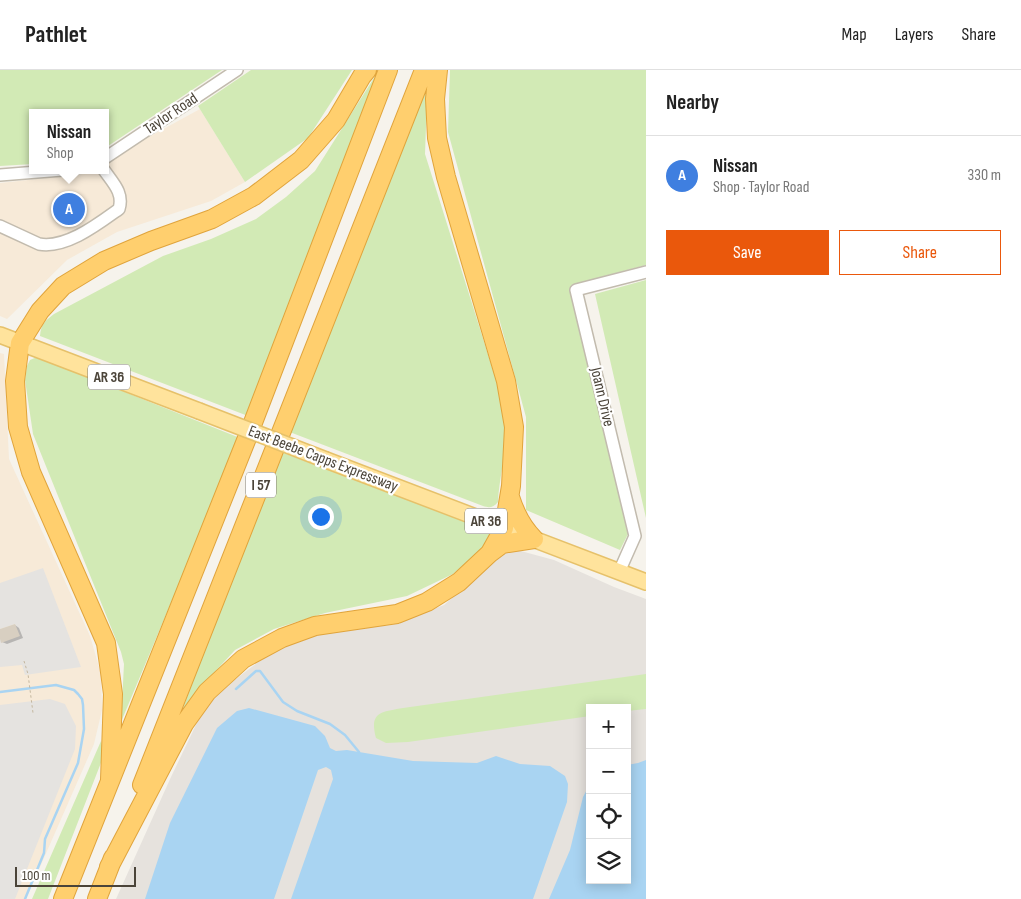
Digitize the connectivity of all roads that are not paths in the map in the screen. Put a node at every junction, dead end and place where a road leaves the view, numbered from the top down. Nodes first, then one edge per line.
1 (237, 70) edge
2 (367, 70) edge
3 (388, 70) edge
4 (424, 70) edge
5 (438, 70) edge
6 (109, 155) edge
7 (29, 173) edge
8 (107, 174) edge
9 (0, 175) edge
10 (0, 226) edge
11 (646, 272) edge
12 (0, 335) edge
13 (20, 343) junction
14 (510, 495) junction
15 (504, 528) junction
16 (534, 539) junction
17 (490, 553) junction
18 (619, 572) junction
19 (646, 582) edge
20 (110, 780) junction
21 (109, 867) junction
22 (63, 899) edge
23 (97, 899) edge

1 - 6 street, Taylor Road
2 - 13 highway
3 - 20 highway, I 57
4 - 21 highway, I 57
5 - 14 highway
7 - 9 street
8 - 10 street
11 - 18 street, Joann Drive
12 - 13 main road, East Beebe Capps Expressway / AR 36
13 - 15 main road, East Beebe Capps Expressway / AR 36, bridge
13 - 20 highway
14 - 15 highway
14 - 16 highway
15 - 16 main road, East Beebe Capps Expressway / AR 36
15 - 17 highway
16 - 17 highway
16 - 18 main road, East Beebe Capps Expressway / AR 36
17 - 21 highway
18 - 19 main road, East Beebe Capps Expressway / AR 36
20 - 22 highway, I 57
21 - 23 highway, I 57

